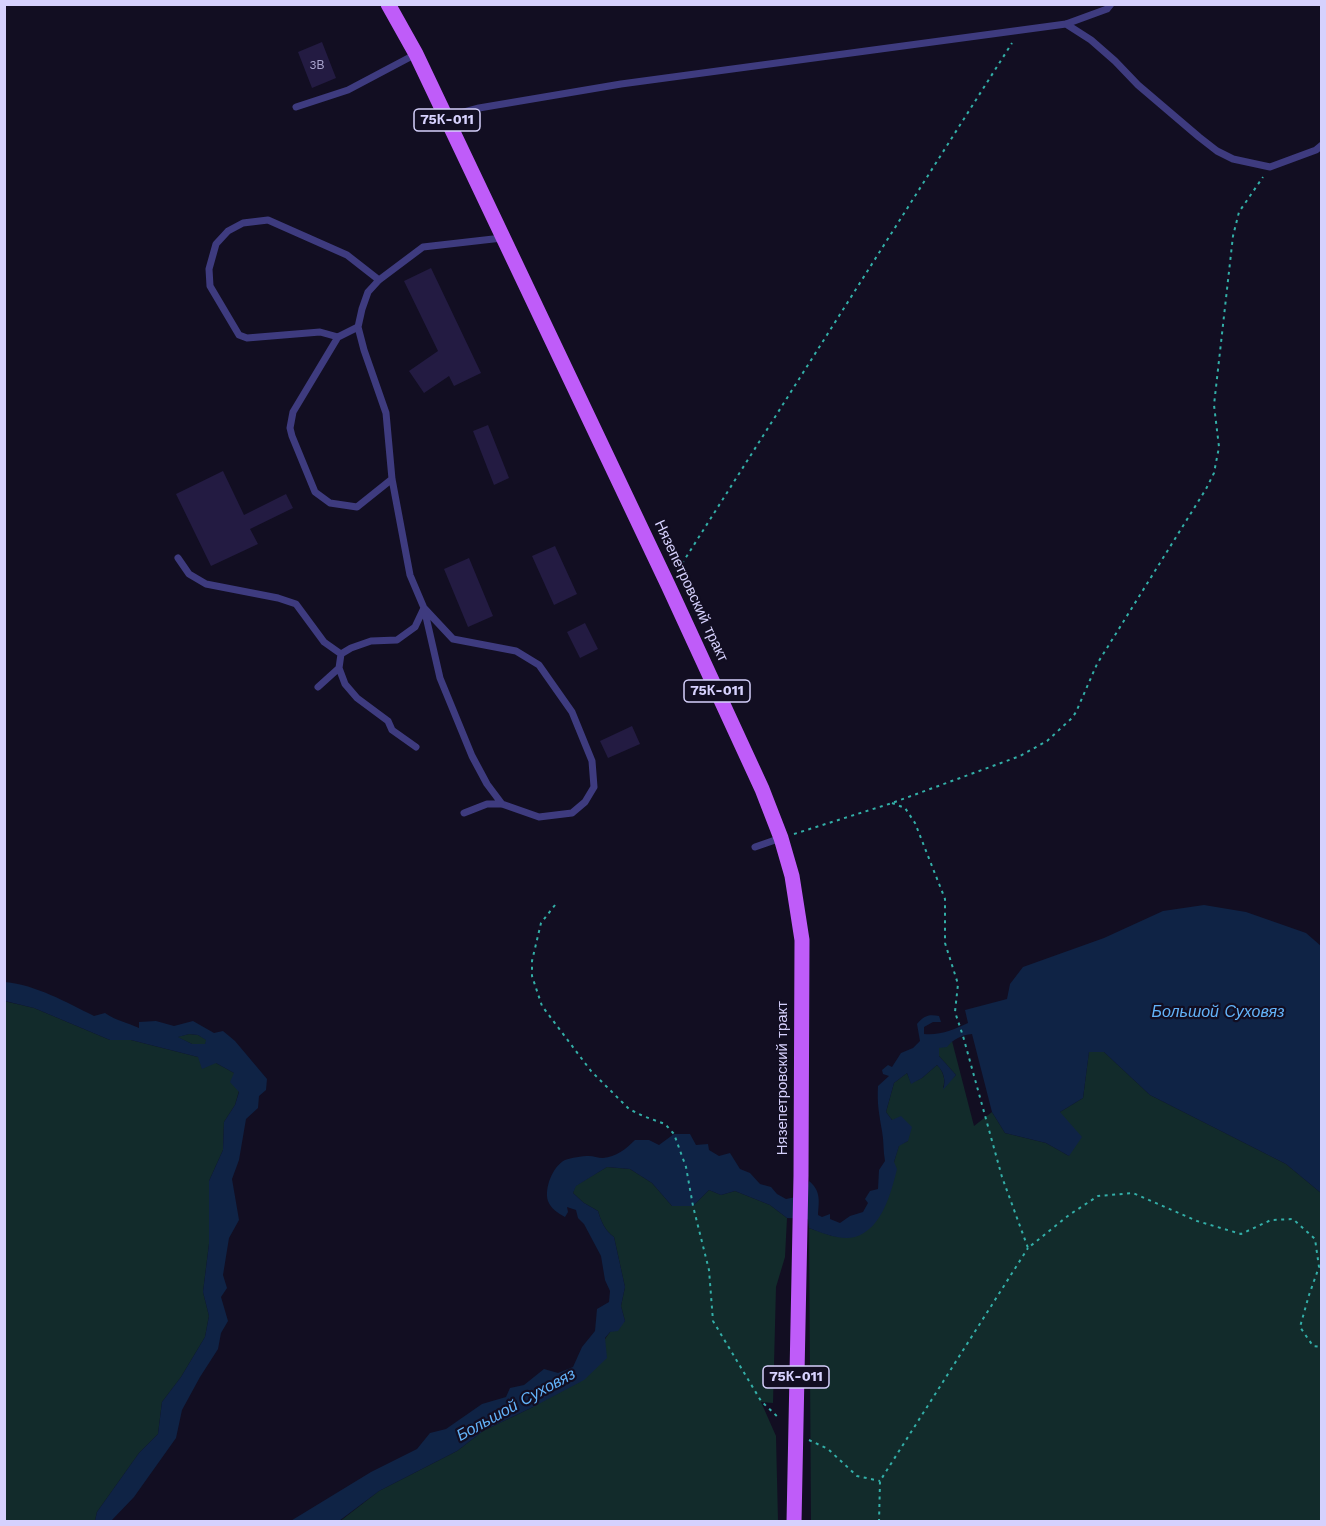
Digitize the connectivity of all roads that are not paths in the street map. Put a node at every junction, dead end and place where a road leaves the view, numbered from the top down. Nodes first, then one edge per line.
1 (388, 4) edge
2 (1111, 4) edge
3 (1066, 24) junction
4 (416, 54) junction
5 (296, 107) dead end
6 (446, 117) junction
7 (1320, 148) edge
8 (504, 237) junction
9 (379, 280) junction
10 (358, 327) junction
11 (338, 337) junction
12 (392, 479) junction
13 (178, 558) dead end
14 (424, 608) junction
15 (341, 654) junction
16 (339, 668) junction
17 (318, 687) dead end
18 (416, 747) dead end
19 (502, 804) junction
20 (464, 813) dead end
21 (781, 838) junction
22 (755, 847) dead end
23 (794, 1521) edge

1 - 4 main road, Нязепетровский тракт / 75К-011
2 - 3 lane
3 - 6 lane
3 - 7 lane
4 - 5 lane
4 - 6 main road, Нязепетровский тракт / 75К-011
6 - 8 main road, Нязепетровский тракт / 75К-011
8 - 9 lane
8 - 21 main road, Нязепетровский тракт / 75К-011
9 - 10 lane
9 - 11 lane
10 - 11 lane
10 - 12 lane
11 - 12 lane
12 - 14 lane
13 - 15 lane
14 - 15 lane
14 - 19 lane
14 - 19 lane
15 - 16 lane
16 - 17 lane
16 - 18 lane
19 - 20 lane
21 - 22 lane
21 - 23 main road, Нязепетровский тракт / 75К-011

